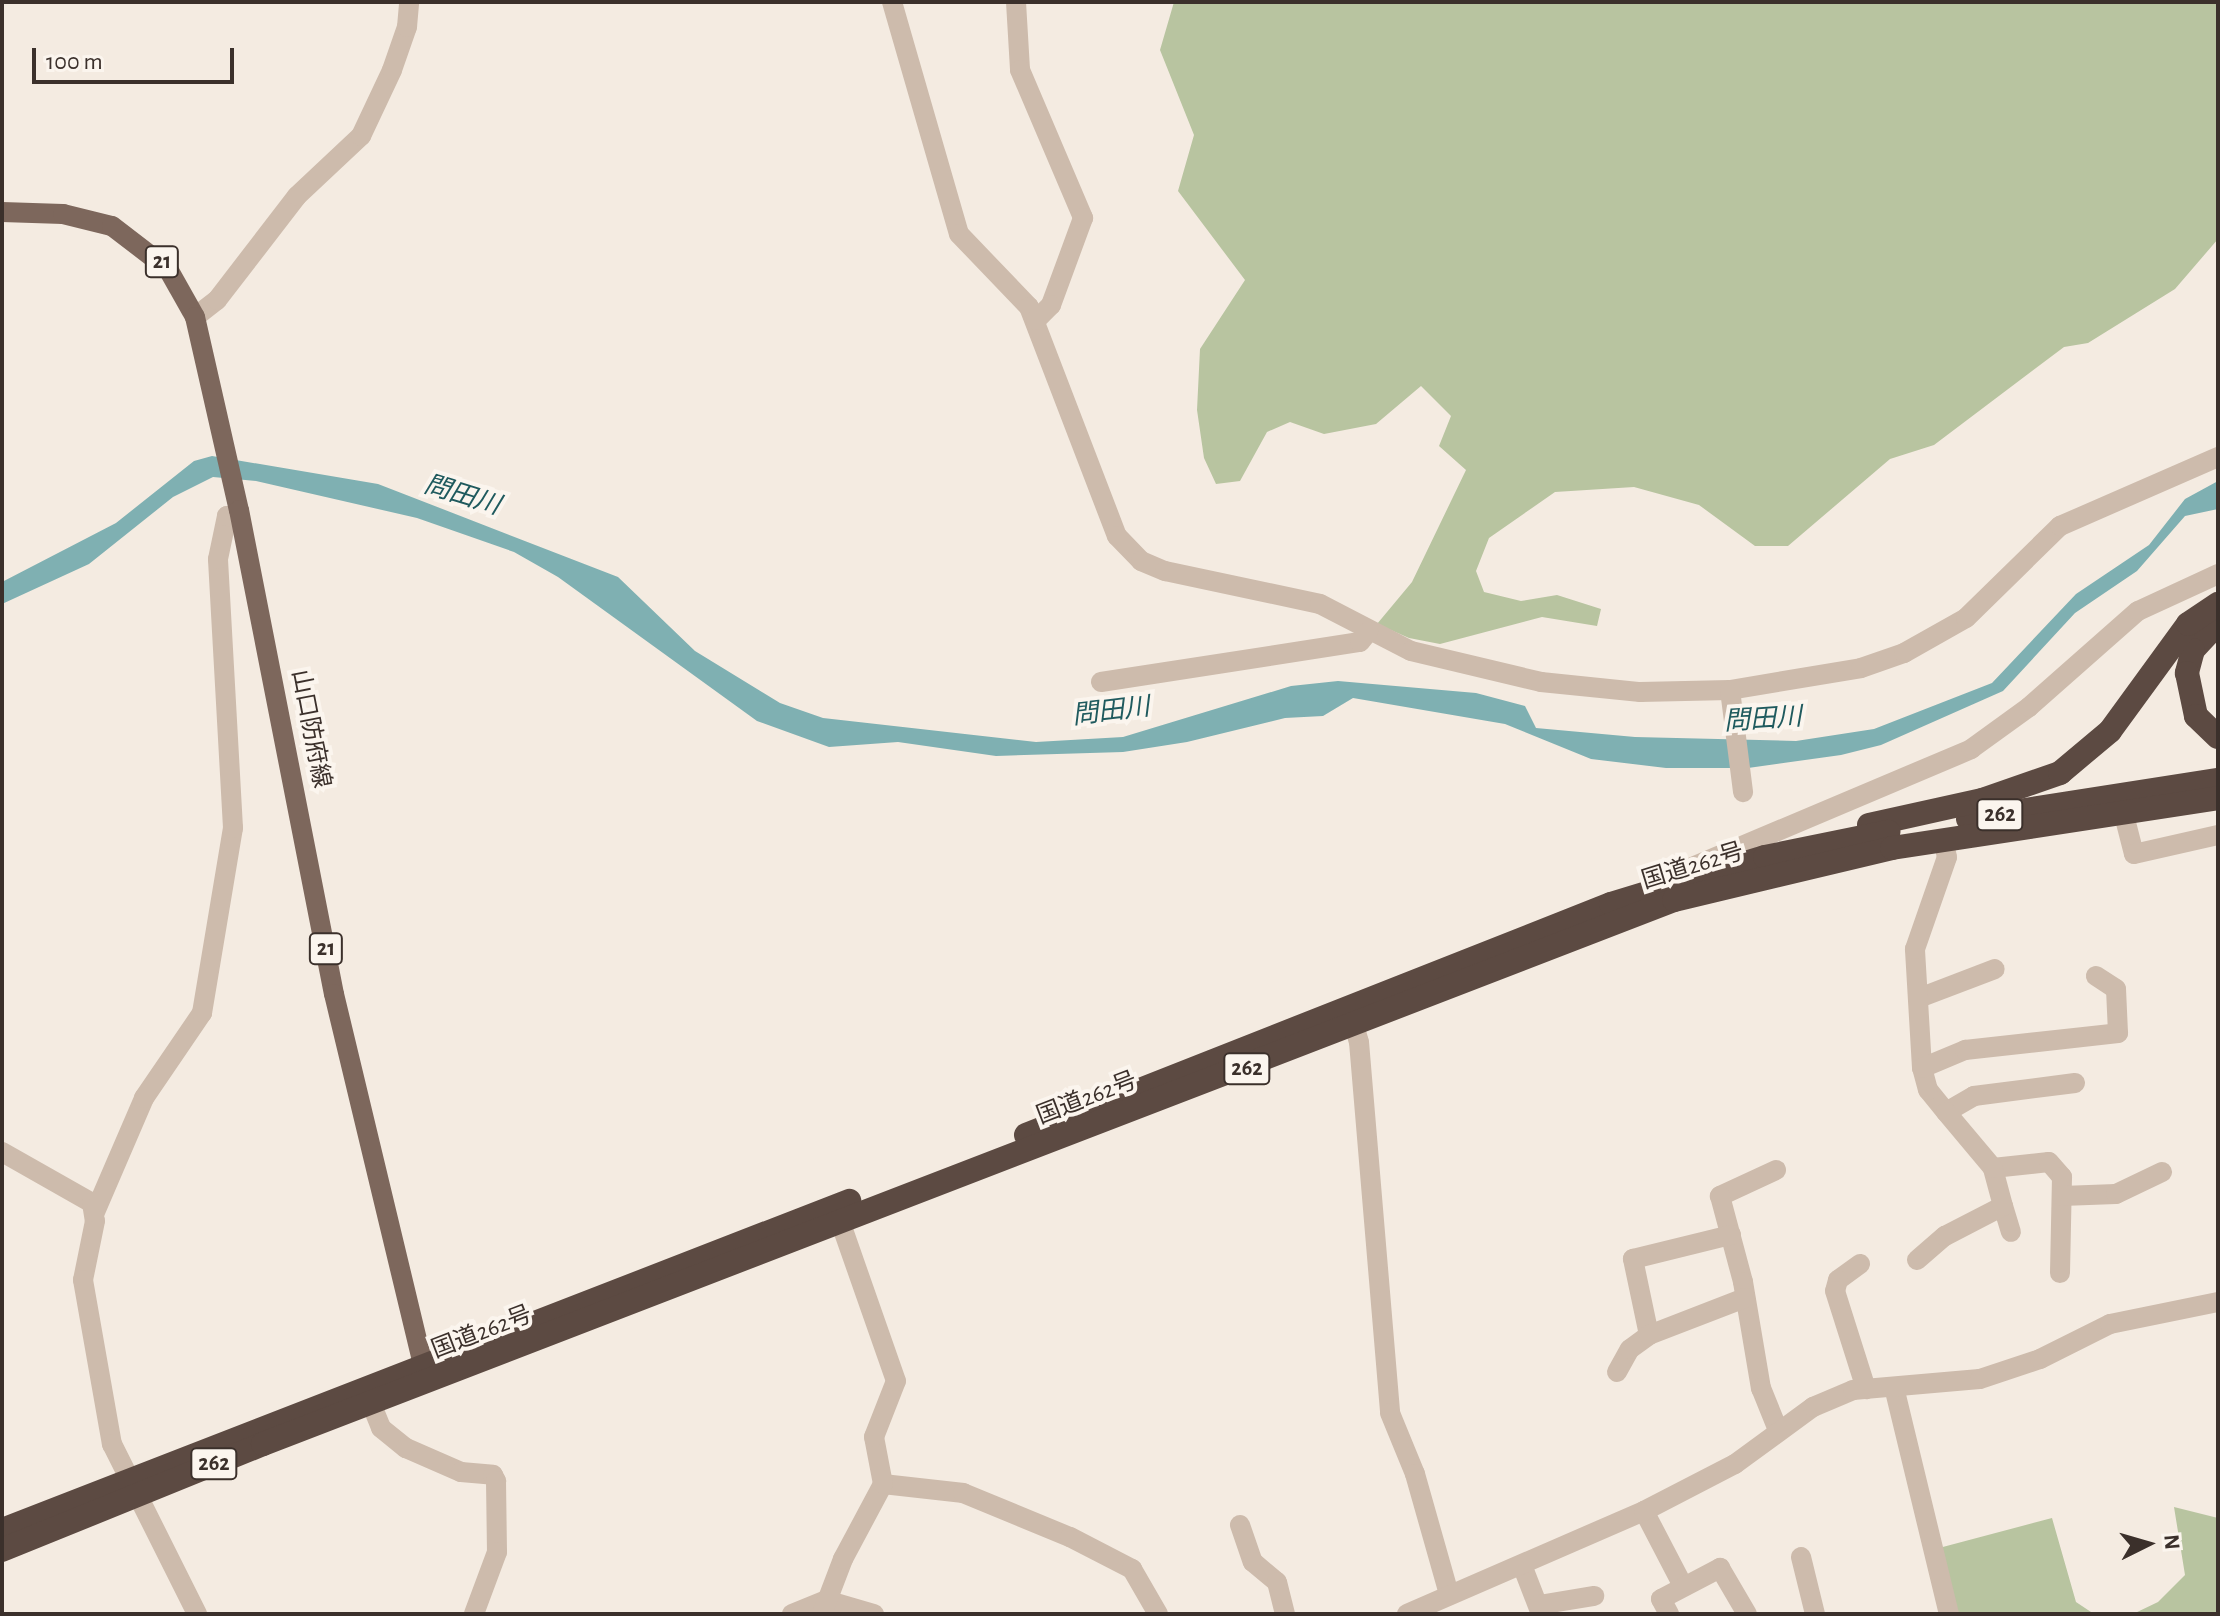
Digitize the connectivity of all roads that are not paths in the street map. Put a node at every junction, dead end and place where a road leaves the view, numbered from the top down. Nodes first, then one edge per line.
1 (409, 2) edge
2 (892, 2) edge
3 (1016, 2) edge
4 (2, 212) edge
5 (195, 317) junction
6 (1036, 320) junction
7 (2218, 457) edge
8 (240, 513) junction
9 (2218, 574) edge
10 (2218, 604) edge
11 (2218, 623) edge
12 (1368, 632) junction
13 (1101, 682) dead end
14 (1731, 693) junction
15 (2218, 737) edge
16 (2218, 780) edge
17 (1743, 788) dead end
18 (2218, 798) edge
19 (2218, 815) edge
20 (2125, 821) junction
21 (2218, 835) edge
22 (1943, 839) junction
23 (1783, 853) junction
24 (1527, 936) junction
25 (1995, 969) dead end
26 (2096, 976) dead end
27 (1919, 998) junction
28 (1352, 1017) junction
29 (1922, 1068) junction
30 (2075, 1083) dead end
31 (1946, 1112) junction
32 (2, 1152) edge
33 (1993, 1168) junction
34 (1776, 1170) dead end
35 (2162, 1172) dead end
36 (2062, 1196) junction
37 (2003, 1206) junction
38 (95, 1212) junction
39 (838, 1215) junction
40 (2011, 1232) dead end
41 (1731, 1235) junction
42 (1917, 1260) dead end
43 (1860, 1264) dead end
44 (2060, 1273) dead end
45 (1745, 1298) junction
46 (2218, 1302) edge
47 (1649, 1335) junction
48 (1617, 1372) dead end
49 (424, 1374) junction
50 (1894, 1387) junction
51 (1866, 1389) junction
52 (371, 1403) junction
53 (1778, 1430) junction
54 (883, 1484) junction
55 (133, 1488) junction
56 (1644, 1511) junction
57 (1240, 1525) dead end
58 (2, 1530) edge
59 (2, 1550) edge
60 (1801, 1557) dead end
61 (1522, 1565) junction
62 (1683, 1586) junction
63 (1449, 1594) junction
64 (1594, 1596) dead end
65 (824, 1607) edge
66 (1540, 1609) edge
67 (197, 1614) edge
68 (474, 1614) edge
69 (792, 1614) edge
70 (874, 1614) edge
71 (1158, 1614) edge
72 (1285, 1614) edge
73 (1407, 1614) edge
74 (1669, 1614) edge
75 (1747, 1614) edge
76 (1815, 1614) edge
77 (1949, 1614) edge

1 - 5 street
2 - 6 street
3 - 6 street
4 - 5 main road, 山口防府線 / 21
5 - 8 main road, 山口防府線 / 21
6 - 12 street
7 - 14 street
8 - 38 street
8 - 49 main road, 山口防府線 / 21
9 - 24 street
10 - 23 highway
11 - 15 highway
12 - 13 street
12 - 14 street
14 - 17 street
16 - 23 highway, 国道262号 / 262
18 - 20 highway
19 - 20 highway
20 - 21 street
20 - 22 highway, 国道262号 / 262
22 - 27 street
22 - 28 highway, 国道262号 / 262
23 - 24 highway, 国道262号 / 262
24 - 28 highway, 国道262号 / 262
25 - 27 street
26 - 29 street
27 - 29 street
28 - 39 highway, 国道262号 / 262
28 - 63 street
29 - 31 street
30 - 31 street
31 - 33 street
32 - 38 street
33 - 36 street
33 - 37 street
34 - 41 street
35 - 36 street
36 - 44 street
37 - 40 street
37 - 42 street
38 - 55 street
39 - 49 highway, 国道262号 / 262
39 - 54 street
41 - 45 street
41 - 47 street
43 - 51 street
45 - 47 street
45 - 53 street
46 - 50 street
47 - 48 street
49 - 52 highway, 国道262号 / 262
49 - 55 highway, 国道262号 / 262
50 - 51 street
50 - 77 street
51 - 53 street
52 - 55 highway, 国道262号 / 262
52 - 68 street
53 - 56 street
54 - 65 street
54 - 71 street
55 - 58 highway, 国道262号 / 262
55 - 59 highway, 国道262号 / 262
55 - 67 street
56 - 61 street
56 - 62 street
57 - 72 street
60 - 76 street
61 - 63 street
61 - 66 street
62 - 74 street
62 - 75 street
63 - 73 street
64 - 66 street
65 - 69 street
65 - 70 street

